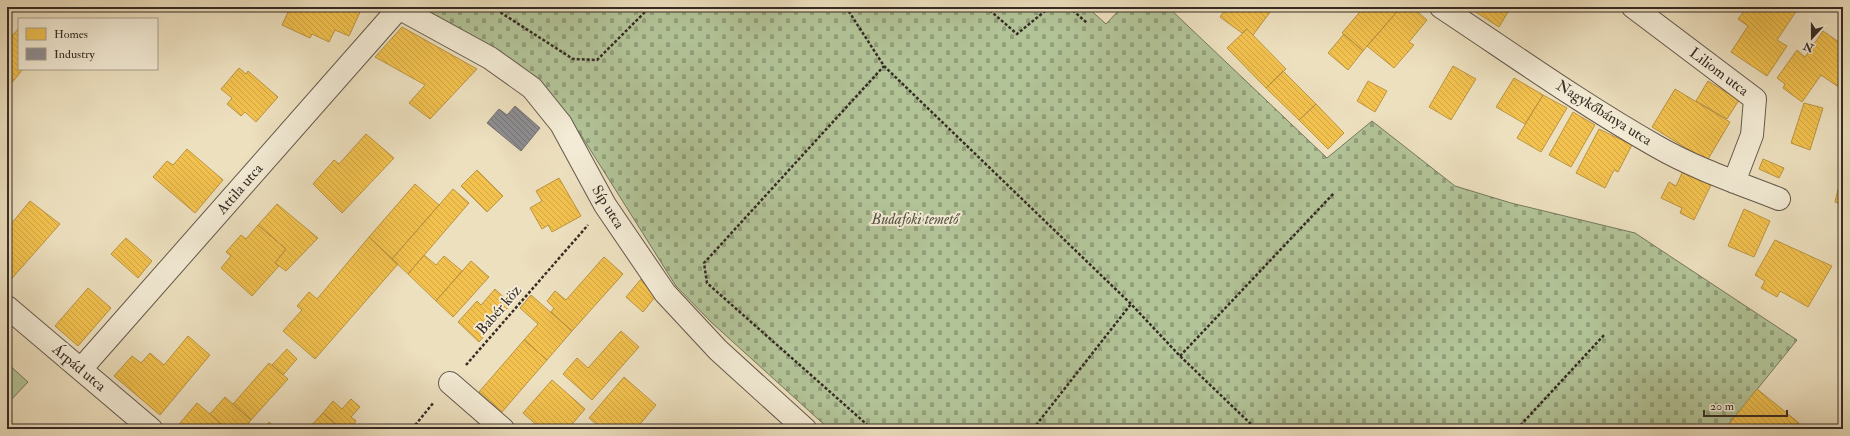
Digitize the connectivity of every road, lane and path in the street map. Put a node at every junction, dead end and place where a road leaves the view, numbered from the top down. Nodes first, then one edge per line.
1 (492, 7) edge
2 (650, 7) edge
3 (846, 7) edge
4 (986, 7) edge
5 (1050, 7) edge
6 (1069, 7) edge
7 (1441, 7) edge
8 (1633, 7) edge
9 (398, 8) edge
10 (1087, 23) dead end
11 (884, 66) junction
12 (1734, 182) junction
13 (1334, 193) dead end
14 (1778, 199) dead end
15 (604, 205) junction
16 (1131, 304) junction
17 (7, 307) edge
18 (1605, 334) dead end
19 (1180, 356) junction
20 (81, 369) junction
21 (450, 383) junction
22 (145, 427) edge
23 (412, 429) edge
24 (503, 429) edge
25 (805, 429) edge
26 (872, 429) edge
27 (1033, 429) edge
28 (1256, 429) edge
29 (1517, 429) edge

1 - 2 path
3 - 11 path
4 - 5 path
6 - 10 path
7 - 12 street, Nagykőbánya utca
8 - 12 street, Liliom utca
9 - 15 street, Síp utca
9 - 20 street, Attila utca
11 - 16 path
11 - 26 path
12 - 14 street, Nagykőbánya utca
13 - 19 path
15 - 21 path, Babér köz
15 - 25 street, Síp utca
16 - 19 path
16 - 27 path
17 - 20 street, Árpád utca
18 - 29 path
19 - 28 path
20 - 22 street, Árpád utca
21 - 23 path, Babér köz
21 - 24 street

